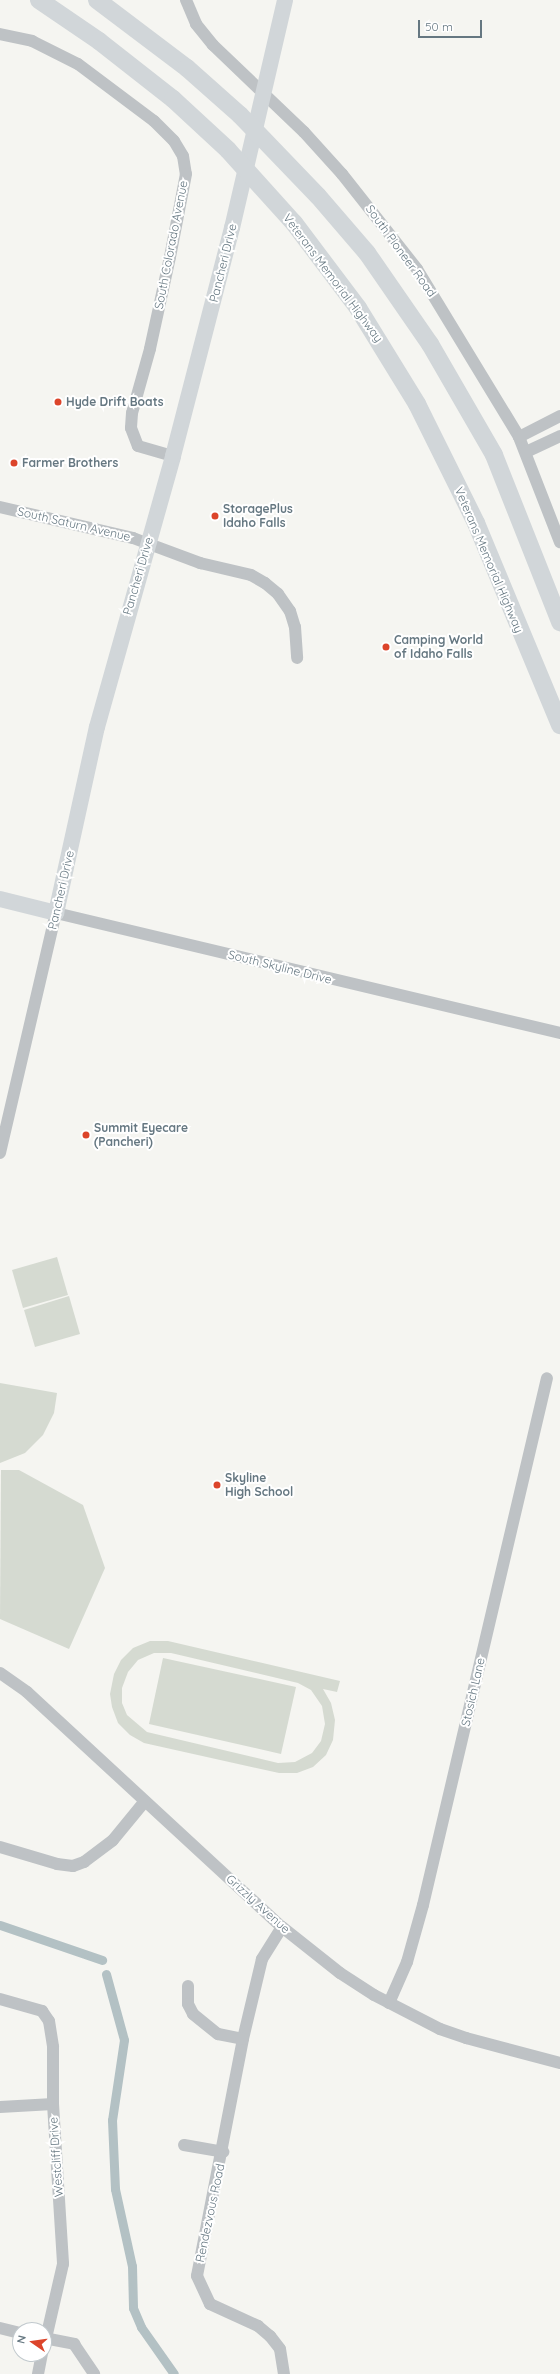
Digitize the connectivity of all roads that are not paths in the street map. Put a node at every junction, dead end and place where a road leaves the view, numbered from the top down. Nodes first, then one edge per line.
1 (39, 0) edge
2 (97, 0) edge
3 (186, 0) edge
4 (285, 0) edge
5 (0, 34) edge
6 (560, 416) edge
7 (560, 436) edge
8 (519, 437) junction
9 (526, 452) junction
10 (173, 456) junction
11 (0, 507) edge
12 (560, 542) edge
13 (148, 543) junction
14 (560, 622) edge
15 (298, 658) dead end
16 (560, 725) edge
17 (0, 900) edge
18 (56, 912) junction
19 (560, 1032) edge
20 (0, 1153) edge
21 (547, 1378) dead end
22 (0, 1673) edge
23 (145, 1801) junction
24 (0, 1847) edge
25 (282, 1927) junction
26 (188, 1986) dead end
27 (0, 1999) edge
28 (388, 2003) junction
29 (243, 2039) junction
30 (560, 2063) edge
31 (53, 2104) junction
32 (0, 2107) edge
33 (184, 2145) dead end
34 (223, 2152) junction
35 (49, 2322) edge
36 (0, 2328) edge
37 (12, 2331) edge
38 (52, 2342) edge
39 (40, 2362) edge
40 (38, 2374) edge
41 (94, 2374) edge
42 (284, 2374) edge

1 - 16 highway, Veterans Memorial Highway
2 - 14 highway
3 - 8 street, South Pioneer Road
4 - 10 main road, Pancheri Drive
5 - 10 street, South Colorado Avenue
6 - 8 street
7 - 9 street
8 - 9 street, South Pioneer Road
9 - 12 street, South Pioneer Road
10 - 13 main road, Pancheri Drive
11 - 13 street, South Saturn Avenue
13 - 15 street, South Saturn Avenue
13 - 18 main road, Pancheri Drive
17 - 18 main road, South Skyline Drive
18 - 19 street, South Skyline Drive
18 - 20 street, Pancheri Drive
21 - 28 street, Stosich Lane
22 - 23 street, Grizzly Avenue
23 - 24 street
23 - 25 street, Grizzly Avenue
25 - 28 street, Grizzly Avenue
25 - 29 street, Rendezvous Road
26 - 29 street
27 - 31 street, Westcliff Drive
28 - 30 street, Grizzly Avenue
29 - 34 street, Rendezvous Road
31 - 32 street
31 - 35 street, Westcliff Drive
33 - 34 street, Rendezvous Road
34 - 42 street, Rendezvous Road
36 - 37 street
38 - 41 street
39 - 40 street

